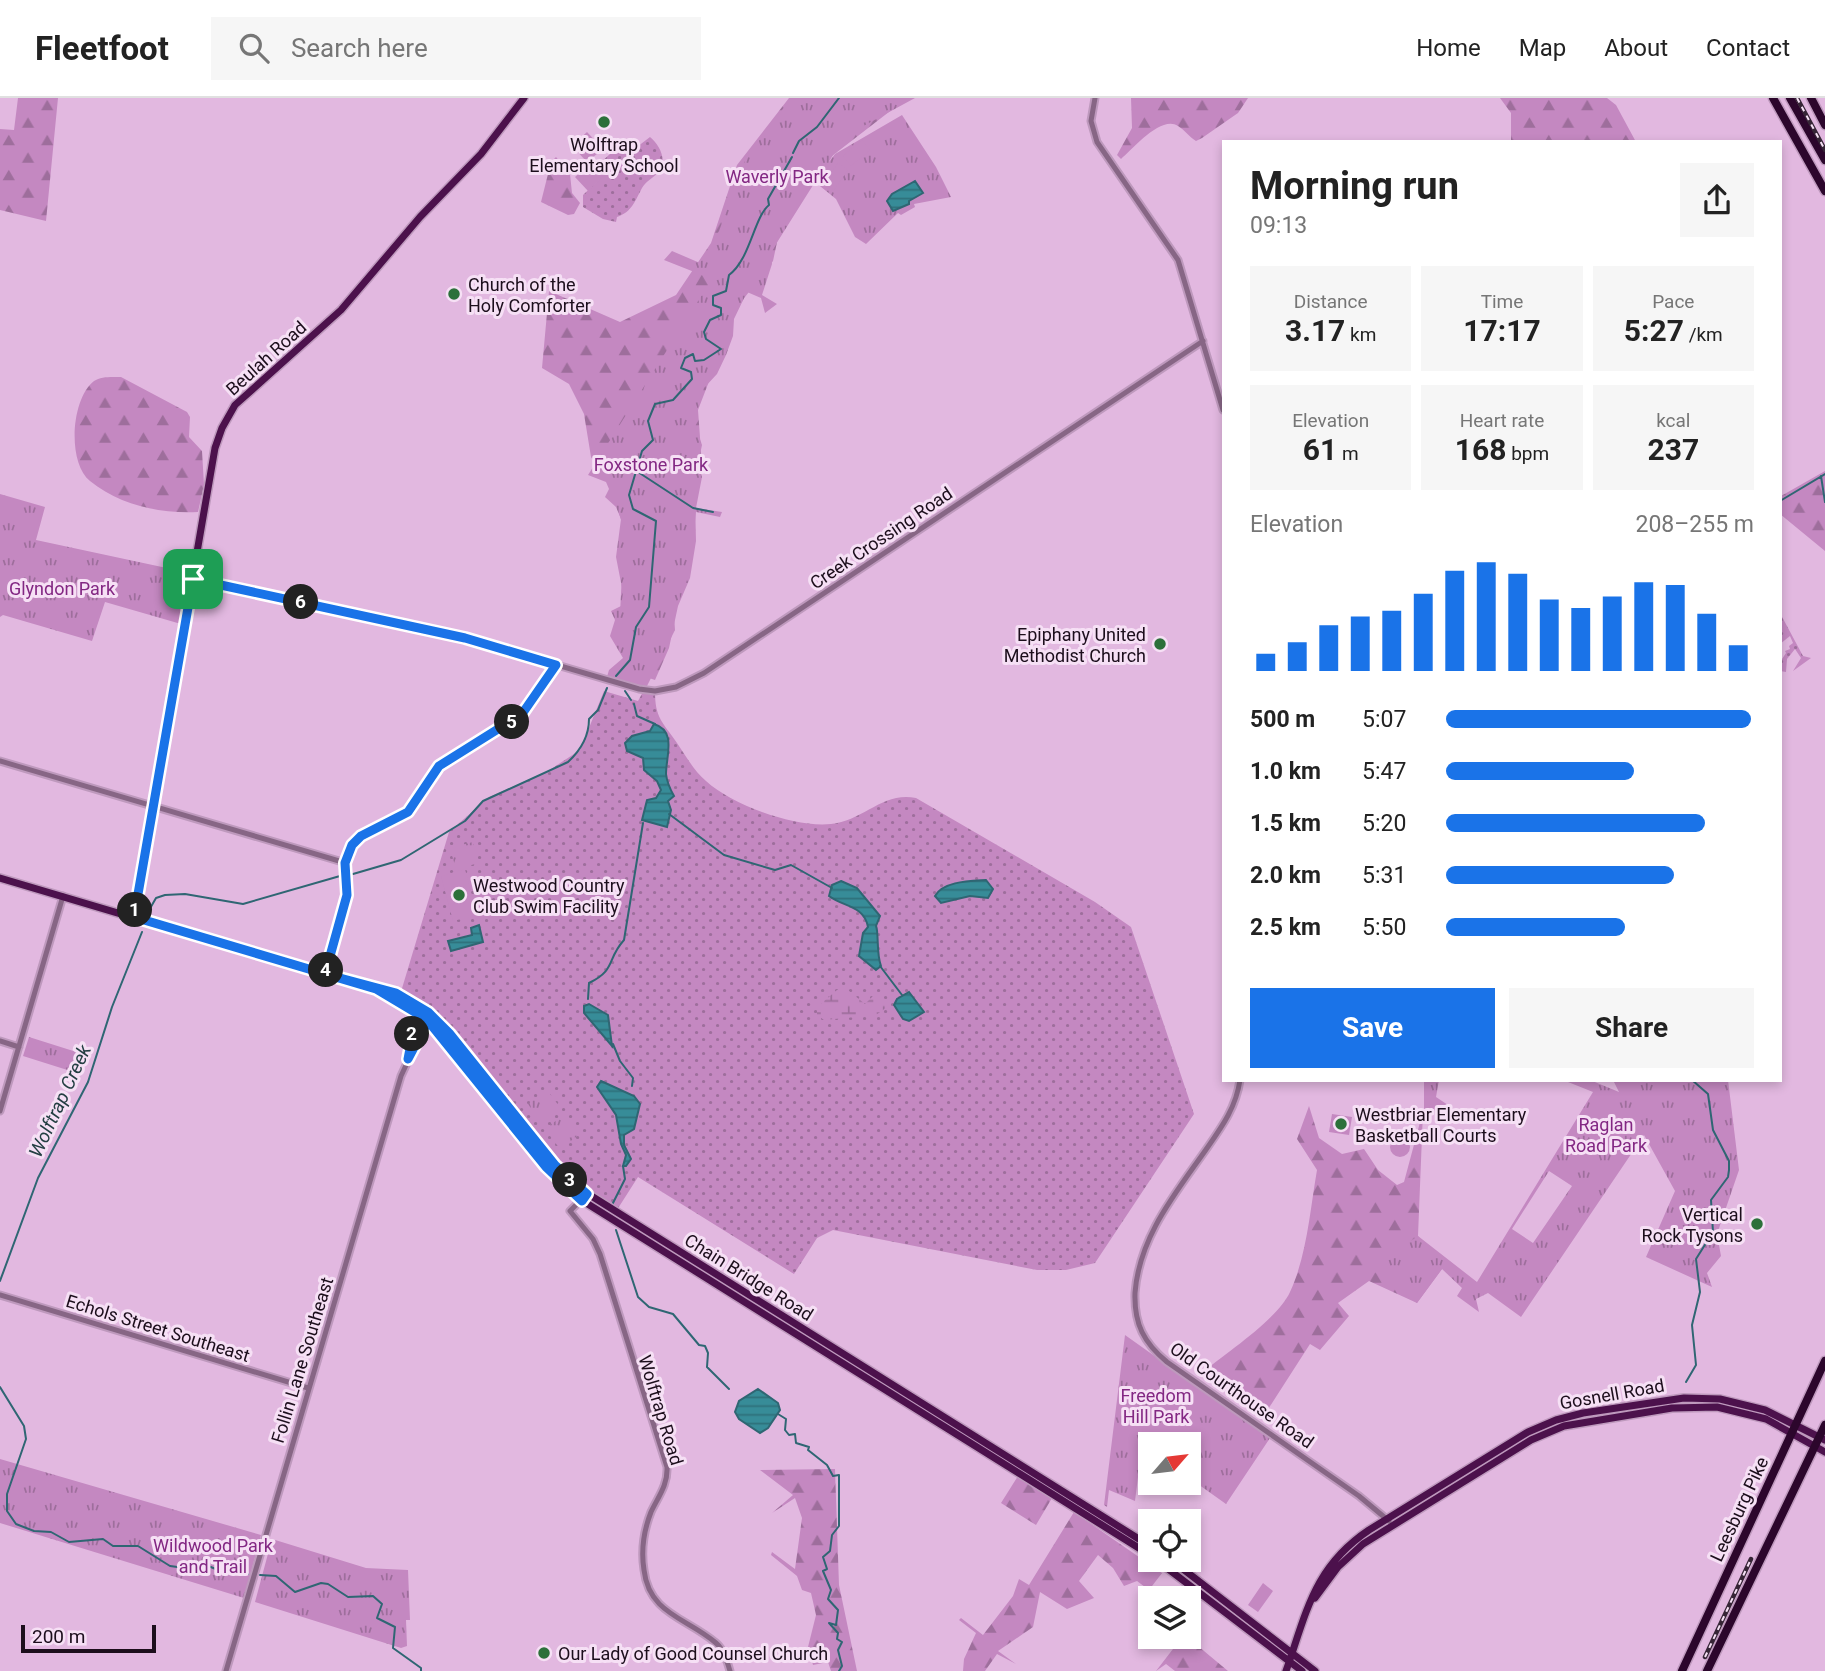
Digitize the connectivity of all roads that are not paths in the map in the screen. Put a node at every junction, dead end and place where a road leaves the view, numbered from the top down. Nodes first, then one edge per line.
1 (524, 98) edge
2 (1095, 98) edge
3 (1773, 98) edge
4 (1790, 98) edge
5 (1811, 98) edge
6 (1825, 125) edge
7 (1809, 133) junction
8 (1825, 160) edge
9 (1825, 167) edge
10 (1825, 191) edge
11 (1203, 341) junction
12 (1222, 407) edge
13 (193, 579) junction
14 (556, 665) junction
15 (0, 761) edge
16 (154, 807) junction
17 (345, 863) junction
18 (0, 878) edge
19 (63, 897) junction
20 (134, 917) junction
21 (325, 974) junction
22 (427, 1017) junction
23 (0, 1041) edge
24 (19, 1047) junction
25 (1239, 1082) edge
26 (0, 1111) edge
27 (584, 1198) junction
28 (0, 1295) edge
29 (1825, 1361) edge
30 (309, 1388) junction
31 (1825, 1425) edge
32 (1794, 1429) junction
33 (1820, 1441) edge
34 (1825, 1452) edge
35 (1387, 1520) junction
36 (1392, 1527) junction
37 (1138, 1539) edge
38 (1138, 1547) edge
39 (1173, 1572) edge
40 (1187, 1572) edge
41 (1312, 1601) junction
42 (1293, 1653) junction
43 (1290, 1661) junction
44 (226, 1671) edge
45 (730, 1671) edge
46 (1286, 1671) edge
47 (1302, 1671) edge
48 (1315, 1671) edge
49 (1682, 1671) edge
50 (1707, 1671) edge

1 - 13 main road, Beulah Road
2 - 11 street
3 - 10 highway
4 - 7 highway
5 - 6 highway
7 - 8 highway
7 - 9 highway
11 - 12 street
11 - 14 street, Creek Crossing Road
13 - 14 street, Creek Crossing Road
13 - 16 main road, Beulah Road
14 - 17 street
15 - 16 street
16 - 17 street
16 - 20 main road, Beulah Road
17 - 21 street
18 - 19 main road
19 - 20 main road
19 - 24 street
20 - 21 main road
21 - 22 main road
22 - 27 main road
22 - 30 street, Follin Lane Southeast
23 - 24 street
24 - 26 street
25 - 35 street, Old Courthouse Road
27 - 37 main road, Chain Bridge Road
27 - 38 main road, Chain Bridge Road
27 - 45 street, Wolftrap Road
28 - 30 street, Echols Street Southeast
29 - 32 highway, Leesburg Pike
30 - 44 street, Follin Lane Southeast
31 - 33 highway
32 - 33 main road, Gosnell Road
32 - 35 main road, Gosnell Road
32 - 36 main road, Gosnell Road
32 - 49 highway, Leesburg Pike
33 - 34 main road, Gosnell Road
33 - 50 highway
35 - 36 street, Old Courthouse Road
35 - 41 main road
36 - 41 main road
39 - 43 main road
40 - 42 main road
41 - 42 main road
42 - 43 main road
42 - 48 main road
43 - 46 main road
43 - 47 main road

